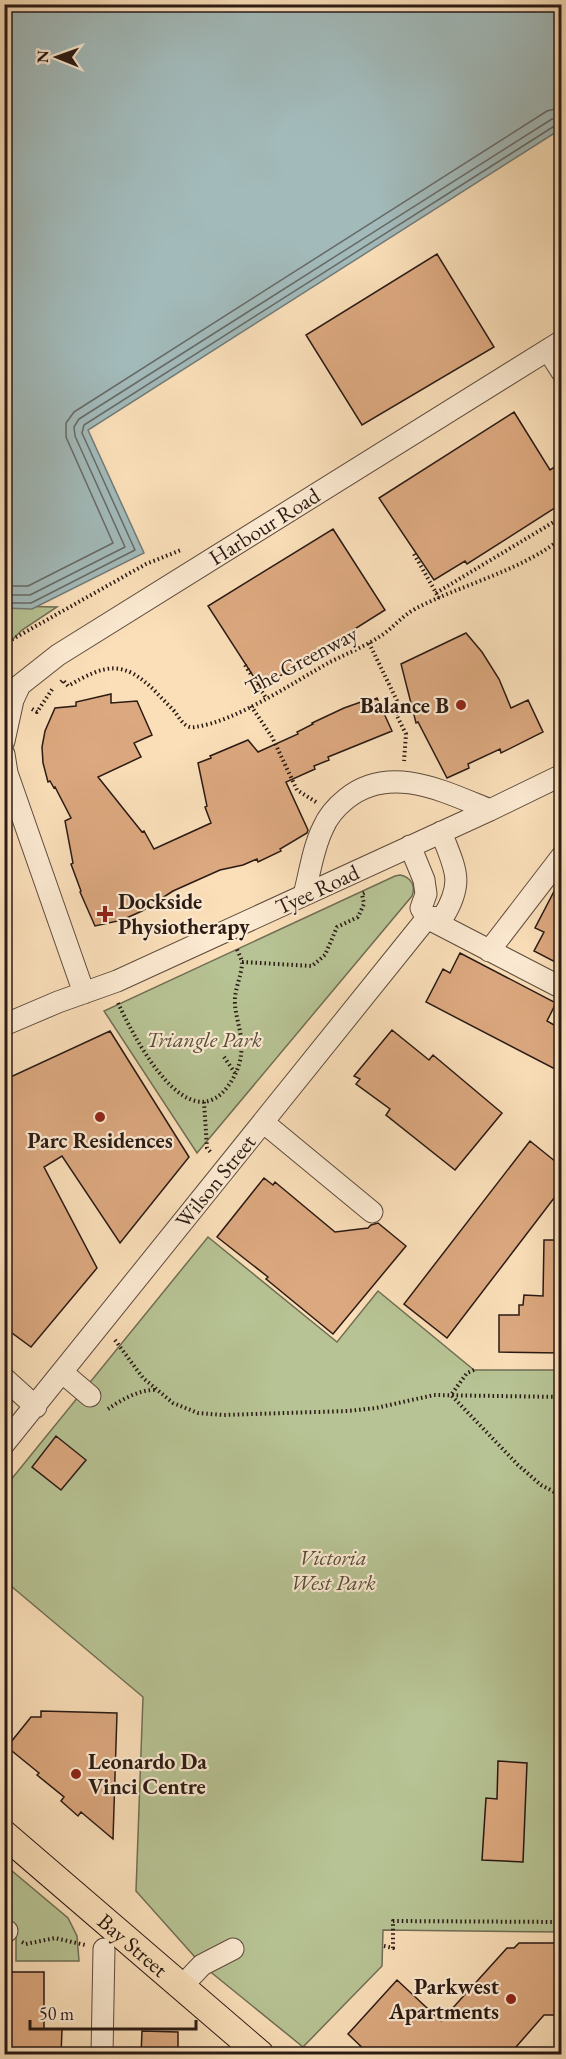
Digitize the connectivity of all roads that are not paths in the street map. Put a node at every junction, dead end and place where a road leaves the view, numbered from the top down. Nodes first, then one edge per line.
1 (555, 346) edge
2 (561, 372) edge
3 (4, 741) edge
4 (4, 754) edge
5 (561, 775) edge
6 (490, 810) junction
7 (441, 832) junction
8 (410, 846) junction
9 (561, 856) edge
10 (304, 895) junction
11 (427, 918) junction
12 (489, 951) junction
13 (561, 988) edge
14 (84, 993) junction
15 (4, 1025) edge
16 (263, 1122) junction
17 (372, 1212) dead end
18 (63, 1373) junction
19 (4, 1378) edge
20 (90, 1396) dead end
21 (36, 1407) junction
22 (4, 1444) edge
23 (4, 1834) edge
24 (104, 1949) road end
25 (233, 1950) dead end
26 (182, 1986) junction
27 (102, 2055) edge
28 (260, 2055) edge

1 - 2 street
1 - 3 street, Harbour Road
4 - 14 street
5 - 6 street, Tyee Road
6 - 7 street, Tyee Road
6 - 10 street
7 - 8 street, Tyee Road
7 - 11 street, Wilson Street
8 - 10 street, Tyee Road
8 - 11 street
9 - 12 street
10 - 14 street, Tyee Road
11 - 12 street
11 - 16 street, Wilson Street
12 - 13 street
14 - 15 street, Tyee Road
16 - 17 street
16 - 18 street, Wilson Street
18 - 20 street
18 - 21 street, Wilson Street
19 - 21 street
21 - 22 street, Wilson Street
23 - 26 main road, Bay Street
24 - 27 street
25 - 26 street
26 - 28 main road, Bay Street

